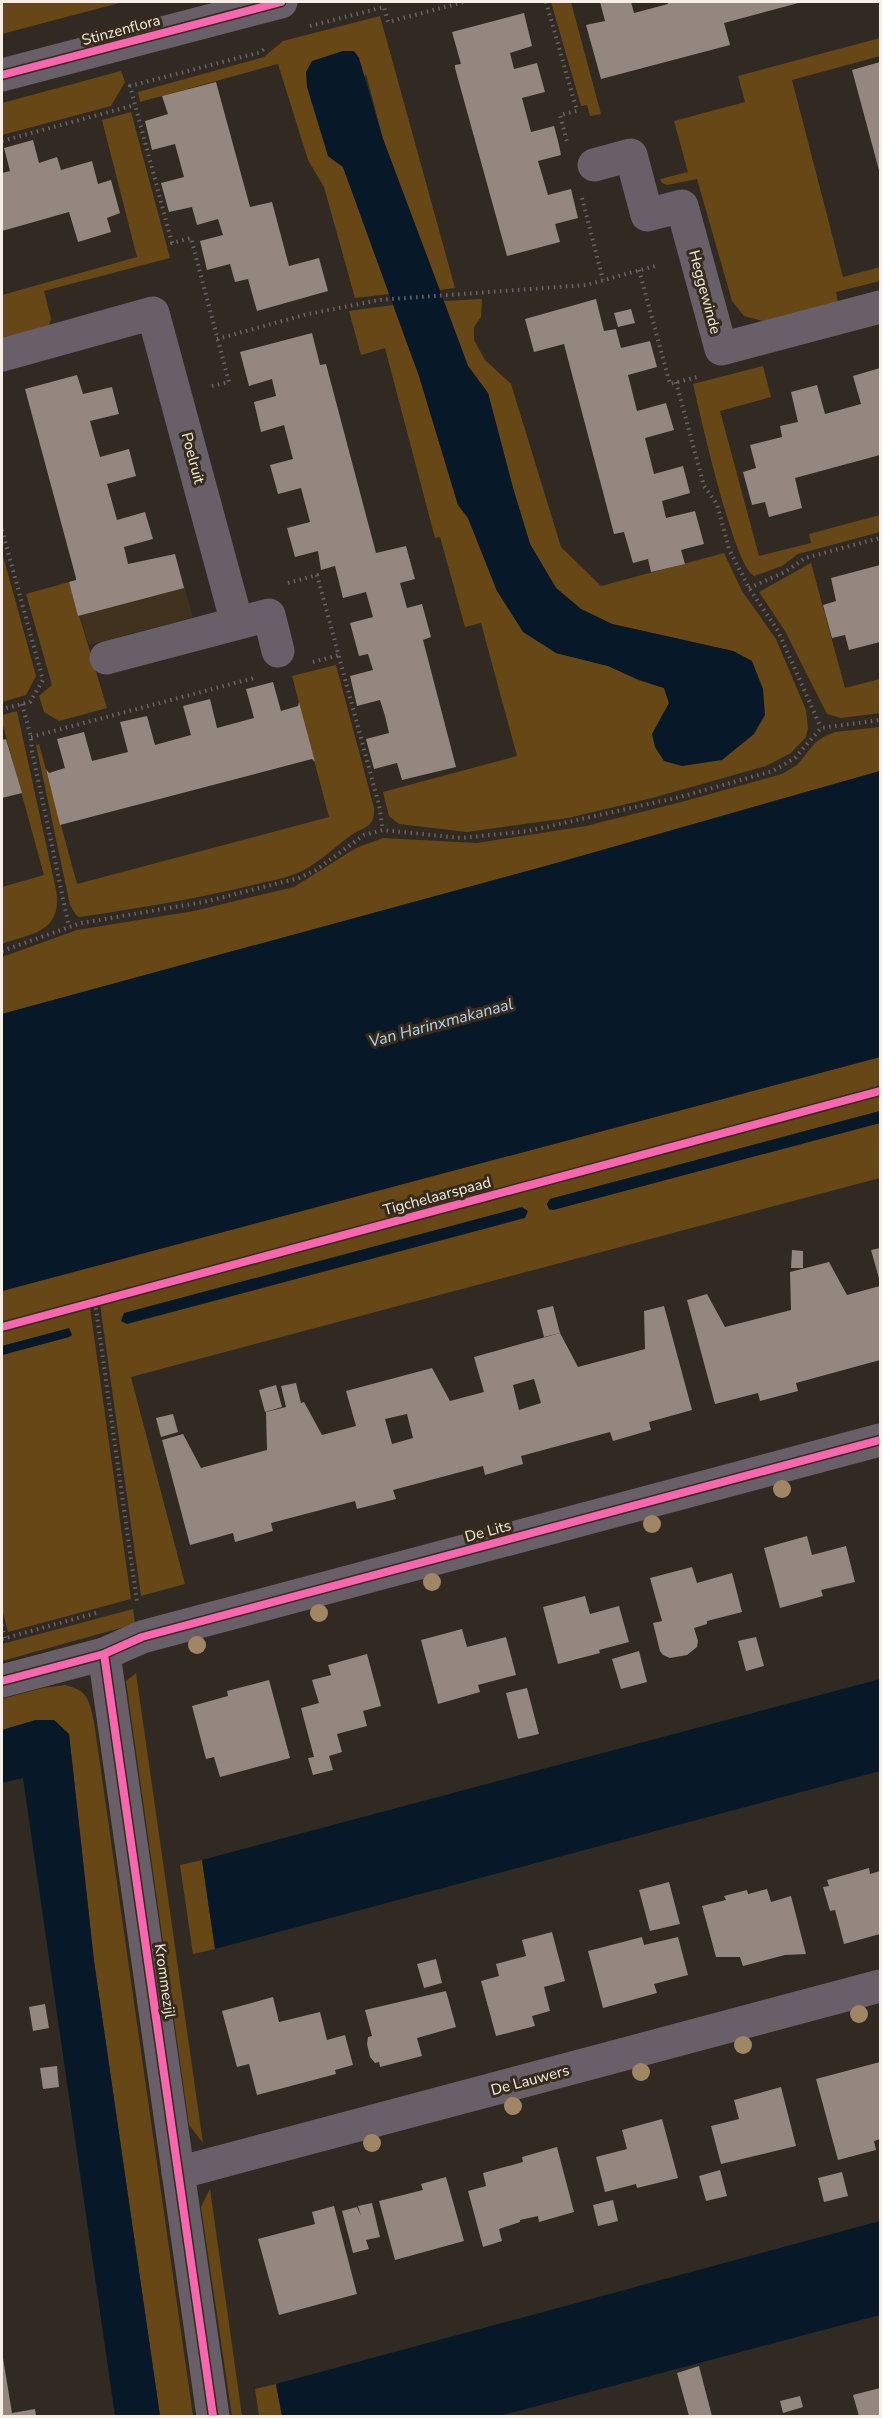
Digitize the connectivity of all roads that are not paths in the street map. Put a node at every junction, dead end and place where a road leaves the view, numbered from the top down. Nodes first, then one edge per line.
1 (281, 2) edge
2 (2, 75) edge
3 (594, 165) dead end
4 (880, 307) edge
5 (2, 355) edge
6 (237, 623) junction
7 (106, 658) dead end
8 (281, 664) road end
9 (880, 1440) edge
10 (104, 1654) junction
11 (2, 1681) edge
12 (880, 1986) edge
13 (178, 2173) junction
14 (213, 2416) edge

1 - 2 street, Stinzenflora
3 - 4 street, Heggewinde
5 - 6 street, Poelruit
6 - 7 street
6 - 8 street
9 - 10 street, De Lits
10 - 11 street
10 - 13 street, Krommezijl
12 - 13 street, De Lauwers
13 - 14 street, Krommezijl

